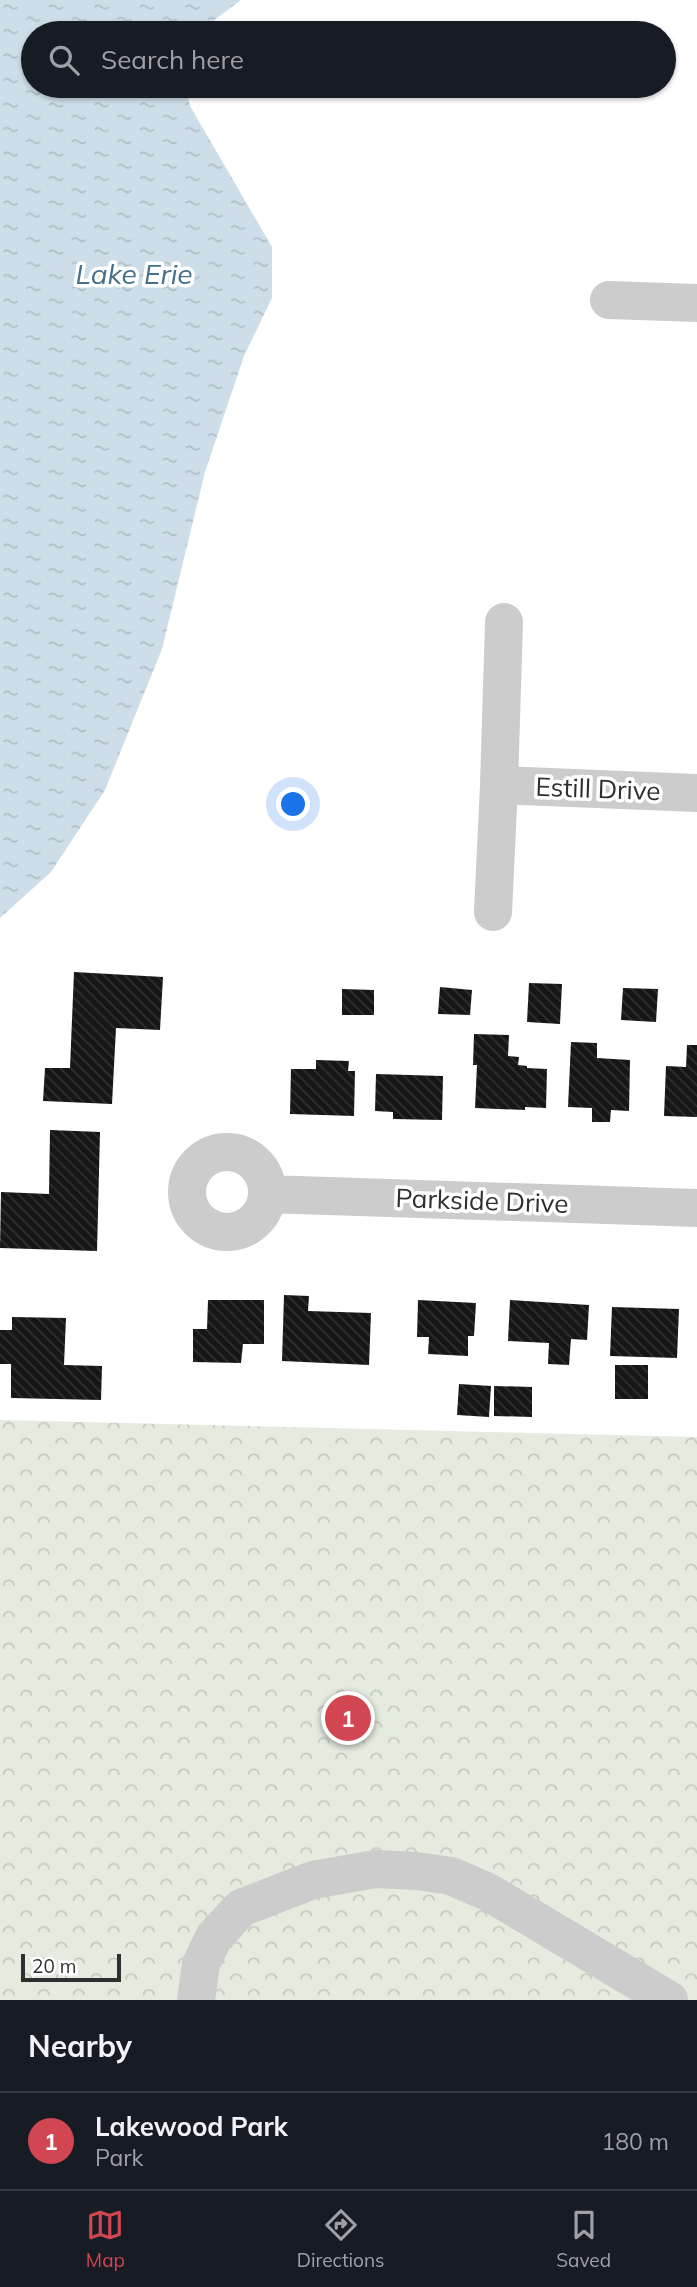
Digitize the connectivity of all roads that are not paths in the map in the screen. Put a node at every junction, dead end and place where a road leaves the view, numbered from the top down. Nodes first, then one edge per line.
1 (609, 300) dead end
2 (697, 303) edge
3 (504, 622) dead end
4 (499, 785) junction
5 (697, 793) edge
6 (493, 912) dead end
7 (267, 1194) dead end
8 (697, 1208) edge
9 (197, 2000) edge
10 (669, 2000) edge

1 - 2 street
3 - 4 street, Estill Drive
4 - 5 street, Estill Drive
4 - 6 street, Estill Drive
7 - 8 street, Parkside Drive
9 - 10 street

